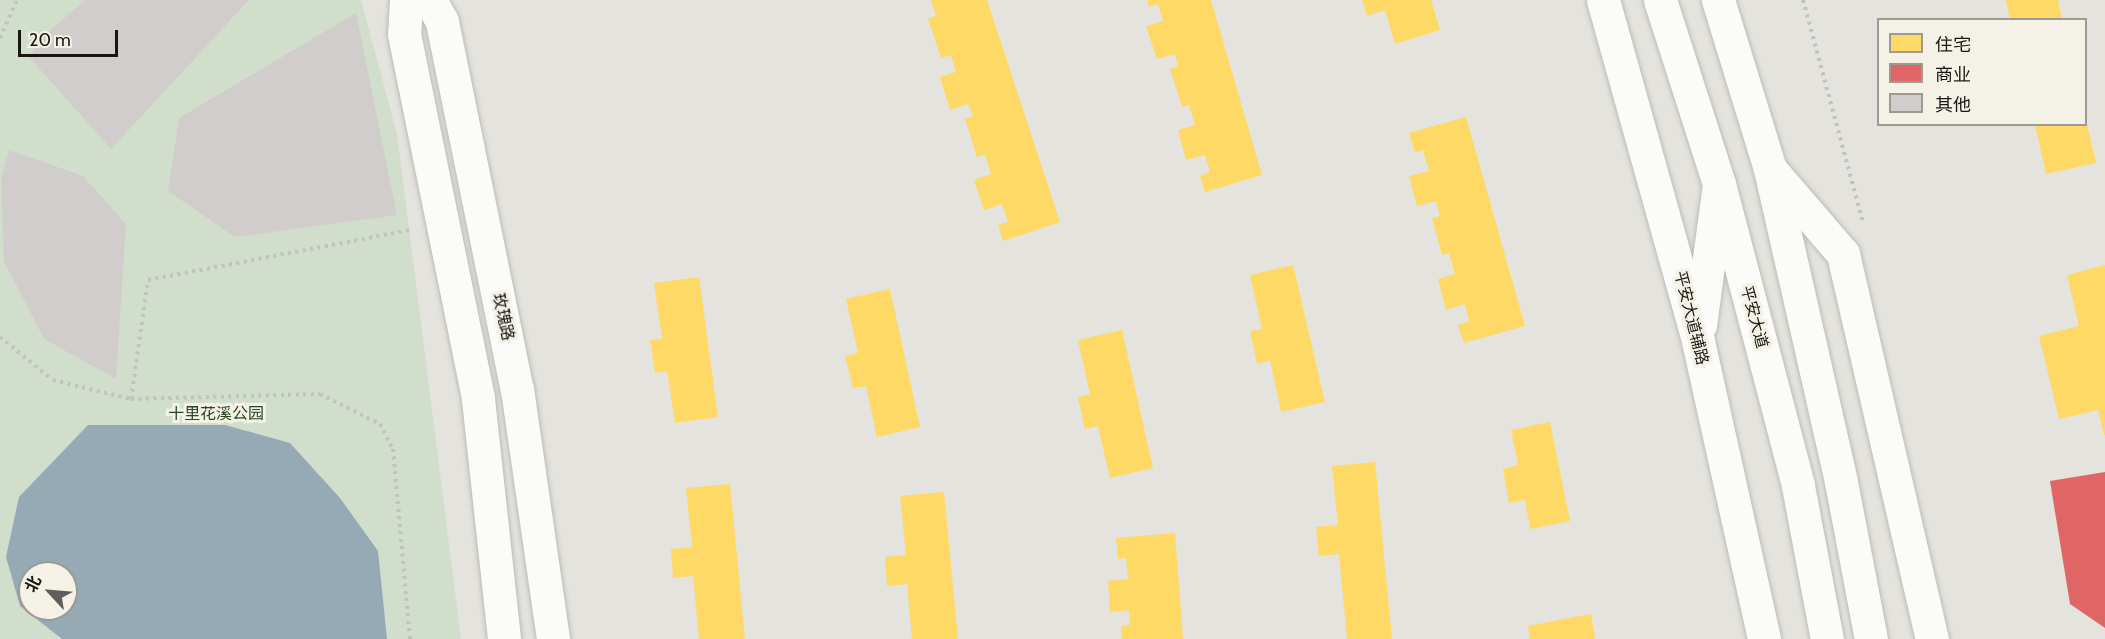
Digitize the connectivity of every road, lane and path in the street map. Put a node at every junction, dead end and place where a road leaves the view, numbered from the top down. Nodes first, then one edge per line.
1 (17, 0) edge
2 (406, 0) edge
3 (430, 0) edge
4 (1603, 0) edge
5 (1660, 0) edge
6 (1718, 0) edge
7 (0, 38) edge
8 (1770, 169) junction
9 (1719, 184) junction
10 (409, 230) dead end
11 (0, 337) edge
12 (1698, 341) junction
13 (131, 399) junction
14 (410, 639) edge
15 (504, 639) edge
16 (553, 639) edge
17 (1764, 639) edge
18 (1827, 639) edge
19 (1871, 639) edge
20 (1932, 639) edge

1 - 7 path
2 - 15 street
3 - 16 street, 玫瑰路
4 - 12 street, 平安大道辅路
5 - 9 street, 平安大道
6 - 8 street
8 - 19 street
8 - 20 street
9 - 12 street
9 - 18 street, 平安大道
10 - 13 path
11 - 13 path
12 - 17 street, 平安大道辅路
13 - 14 path

